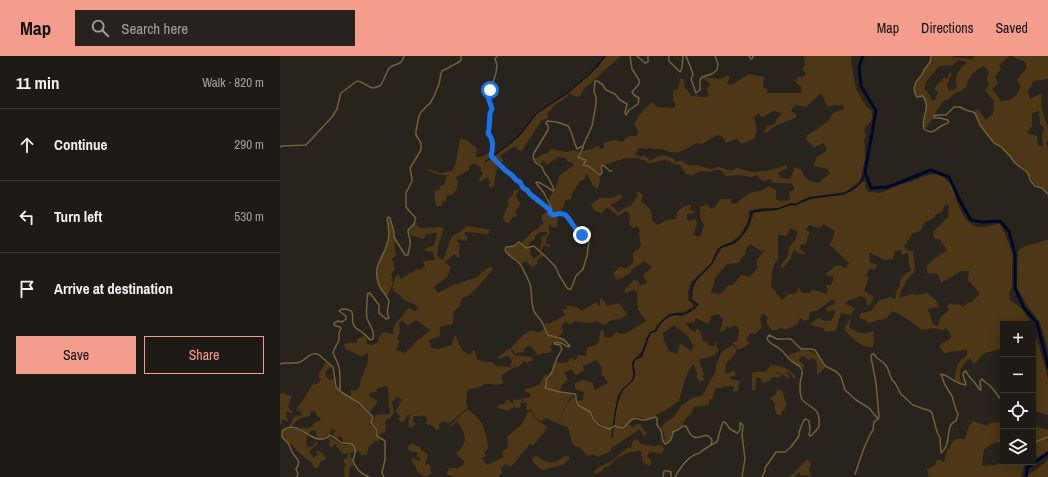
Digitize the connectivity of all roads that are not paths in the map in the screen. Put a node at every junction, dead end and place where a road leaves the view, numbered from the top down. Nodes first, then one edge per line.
1 (404, 56) edge
2 (461, 56) edge
3 (497, 56) edge
4 (630, 56) edge
5 (637, 56) edge
6 (648, 56) edge
7 (668, 56) edge
8 (683, 56) edge
9 (686, 56) edge
10 (715, 56) edge
11 (749, 56) edge
12 (753, 56) edge
13 (931, 56) edge
14 (583, 146) junction
15 (280, 147) edge
16 (612, 171) dead end
17 (1048, 194) edge
18 (550, 210) junction
19 (280, 364) edge
20 (340, 390) junction
21 (1000, 399) edge
22 (878, 419) junction
23 (1048, 437) edge
24 (1036, 442) edge
25 (712, 445) junction
26 (855, 474) dead end
27 (297, 477) edge
28 (369, 477) edge
29 (384, 477) edge
30 (663, 477) edge
31 (671, 477) edge
32 (675, 477) edge
33 (742, 477) edge
34 (762, 477) edge

1 - 15 street
2 - 20 street
3 - 18 street
4 - 14 street
5 - 6 street
7 - 8 street
9 - 10 street
11 - 12 street
13 - 17 street
14 - 16 street
14 - 18 street
18 - 25 street
19 - 20 street
20 - 29 street
21 - 22 street
22 - 26 street
22 - 34 street
23 - 24 street
25 - 32 street
25 - 33 street
27 - 28 street
30 - 31 street

